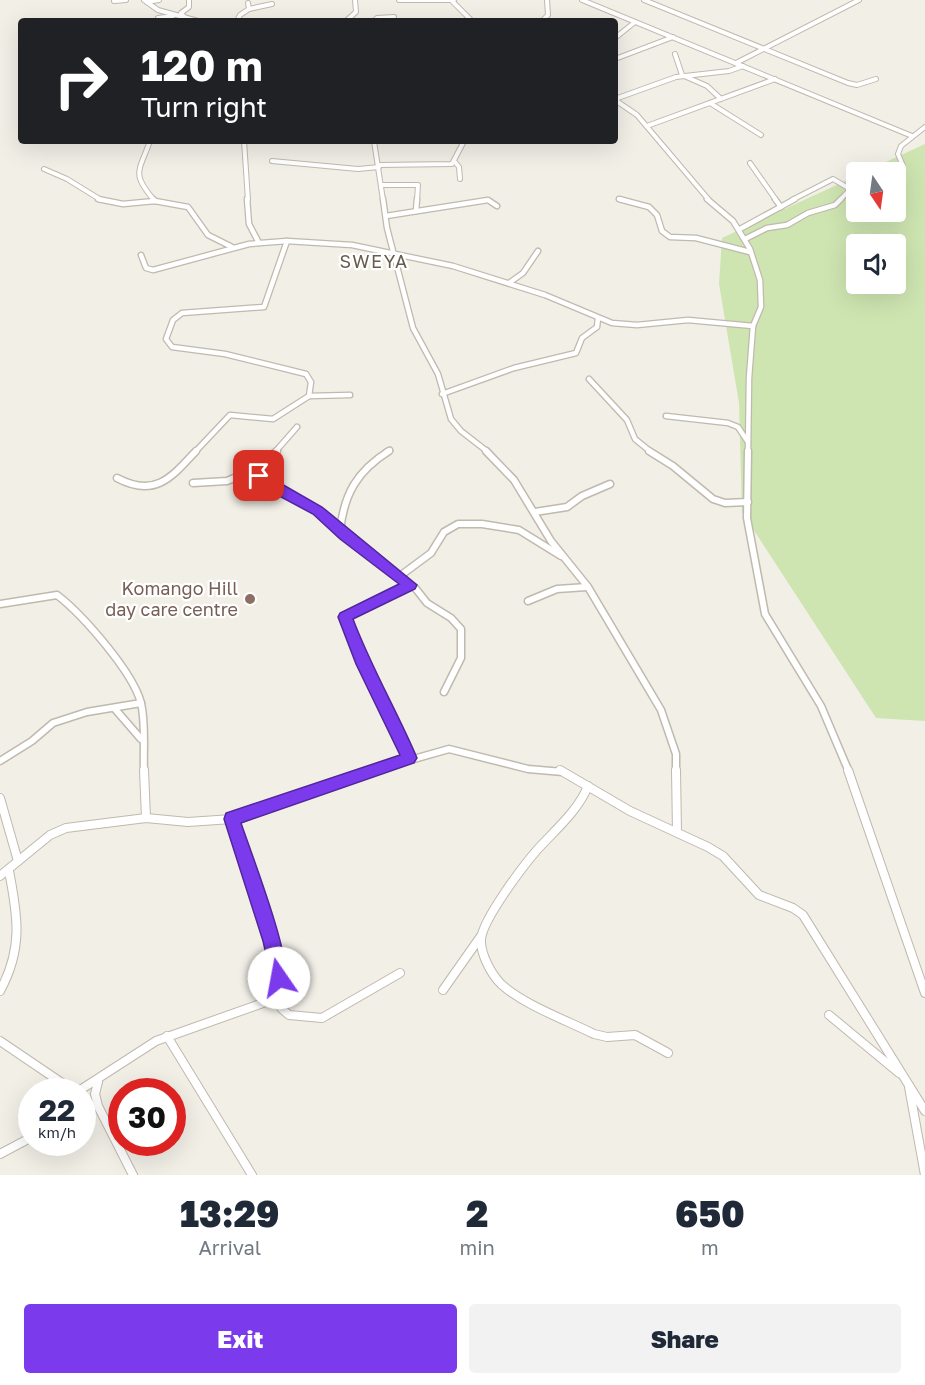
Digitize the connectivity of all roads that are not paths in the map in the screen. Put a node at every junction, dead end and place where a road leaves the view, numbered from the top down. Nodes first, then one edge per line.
1 (126, 0) edge
2 (159, 0) edge
3 (189, 0) edge
4 (355, 0) edge
5 (399, 0) edge
6 (453, 0) edge
7 (547, 0) edge
8 (582, 0) edge
9 (644, 0) edge
10 (859, 0) edge
11 (114, 1) edge
12 (145, 1) edge
13 (590, 1) edge
14 (248, 3) dead end
15 (272, 4) dead end
16 (249, 9) junction
17 (174, 15) junction
18 (394, 17) dead end
19 (158, 18) edge
20 (185, 18) joint
21 (238, 18) edge
22 (349, 18) edge
23 (377, 18) edge
24 (471, 18) edge
25 (545, 18) edge
26 (635, 22) junction
27 (618, 36) edge
28 (674, 37) junction
29 (763, 49) junction
30 (675, 54) dead end
31 (618, 58) edge
32 (736, 63) junction
33 (743, 66) junction
34 (682, 75) junction
35 (776, 79) junction
36 (876, 79) dead end
37 (618, 98) edge
38 (721, 99) junction
39 (618, 101) edge
40 (710, 103) junction
41 (647, 126) junction
42 (925, 127) edge
43 (761, 135) dead end
44 (912, 136) junction
45 (149, 144) edge
46 (244, 144) edge
47 (375, 144) edge
48 (463, 144) edge
49 (272, 161) dead end
50 (455, 162) junction
51 (902, 162) edge
52 (750, 163) dead end
53 (379, 166) junction
54 (44, 169) dead end
55 (460, 179) dead end
56 (381, 185) junction
57 (846, 187) edge
58 (846, 193) edge
59 (619, 199) dead end
60 (155, 201) junction
61 (497, 206) dead end
62 (782, 207) junction
63 (416, 211) junction
64 (386, 216) junction
65 (740, 229) junction
66 (745, 239) junction
67 (287, 241) junction
68 (259, 243) junction
69 (232, 247) junction
70 (538, 251) dead end
71 (750, 252) junction
72 (394, 253) junction
73 (141, 255) dead end
74 (510, 283) junction
75 (598, 318) junction
76 (753, 326) junction
77 (589, 379) dead end
78 (442, 394) junction
79 (350, 395) dead end
80 (309, 396) junction
81 (666, 416) dead end
82 (297, 427) dead end
83 (749, 442) junction
84 (390, 450) dead end
85 (251, 471) junction
86 (117, 478) dead end
87 (193, 483) dead end
88 (610, 484) dead end
89 (748, 502) junction
90 (535, 512) junction
91 (340, 531) junction
92 (565, 558) junction
93 (400, 576) junction
94 (410, 585) junction
95 (588, 588) junction
96 (528, 601) dead end
97 (0, 604) edge
98 (444, 692) dead end
99 (141, 703) junction
100 (116, 709) junction
101 (141, 739) junction
102 (409, 758) junction
103 (0, 761) edge
104 (588, 786) junction
105 (0, 798) edge
106 (146, 818) junction
107 (232, 819) junction
108 (677, 832) junction
109 (18, 861) junction
110 (9, 871) junction
111 (0, 876) edge
112 (481, 936) junction
113 (400, 973) dead end
114 (443, 990) dead end
115 (0, 991) edge
116 (925, 993) edge
117 (277, 998) junction
118 (829, 1015) dead end
119 (167, 1036) junction
120 (0, 1041) edge
121 (668, 1053) dead end
122 (54, 1078) edge
123 (907, 1081) junction
124 (98, 1082) joint
125 (925, 1111) edge
126 (18, 1146) edge
127 (0, 1154) edge
128 (133, 1175) edge
129 (252, 1175) edge
130 (925, 1175) edge

1 - 11 street
2 - 12 street
3 - 20 street
4 - 22 street
5 - 6 street
6 - 24 street
7 - 25 street
8 - 13 street
9 - 29 street
10 - 29 street
12 - 17 street
13 - 26 street
14 - 16 street
15 - 16 street
16 - 21 street
17 - 19 street
17 - 20 street
18 - 23 street
26 - 27 street
26 - 28 street
28 - 31 street
28 - 32 street
29 - 32 street
29 - 36 street
30 - 34 street
32 - 33 street
33 - 34 street
33 - 35 street
34 - 37 street
34 - 38 street
35 - 38 street
35 - 44 street
38 - 40 street
39 - 41 street
40 - 41 street
40 - 43 street
41 - 65 street
42 - 44 street
44 - 51 street
45 - 60 street
46 - 68 street
47 - 53 street
48 - 50 street
49 - 53 street
50 - 53 street
50 - 55 street
52 - 62 street
53 - 56 street
54 - 60 street
56 - 63 street
56 - 64 street
57 - 62 street
58 - 66 street
59 - 71 street
60 - 69 street
61 - 63 street
62 - 65 street
63 - 64 street
64 - 72 street
65 - 66 street
66 - 71 street
67 - 68 street
67 - 72 street
67 - 80 street
68 - 69 street
69 - 73 street
70 - 74 street
71 - 76 street
72 - 74 street
72 - 78 street
74 - 75 street
75 - 76 street
75 - 78 street
76 - 83 street
77 - 89 street
78 - 90 street
79 - 80 street
80 - 86 street
81 - 83 street
82 - 85 street
83 - 89 street
84 - 91 street
85 - 87 street
85 - 91 street
88 - 90 street
89 - 116 street
90 - 92 street
91 - 93 street
92 - 93 street
92 - 95 street
93 - 94 street
94 - 98 street
94 - 102 street
95 - 96 street
95 - 108 street
97 - 99 street
99 - 100 street
99 - 101 street
100 - 101 street
100 - 103 street
101 - 106 street
102 - 104 street
102 - 107 street
104 - 108 street
104 - 112 street
105 - 109 street
106 - 107 street
106 - 109 street
107 - 117 street
108 - 123 street
109 - 110 street
110 - 111 street
110 - 115 street
112 - 114 street
112 - 121 street
113 - 117 street
117 - 119 street
118 - 123 street
119 - 124 street
119 - 129 street
120 - 122 street
123 - 125 street
123 - 130 street
124 - 128 street
126 - 127 street

